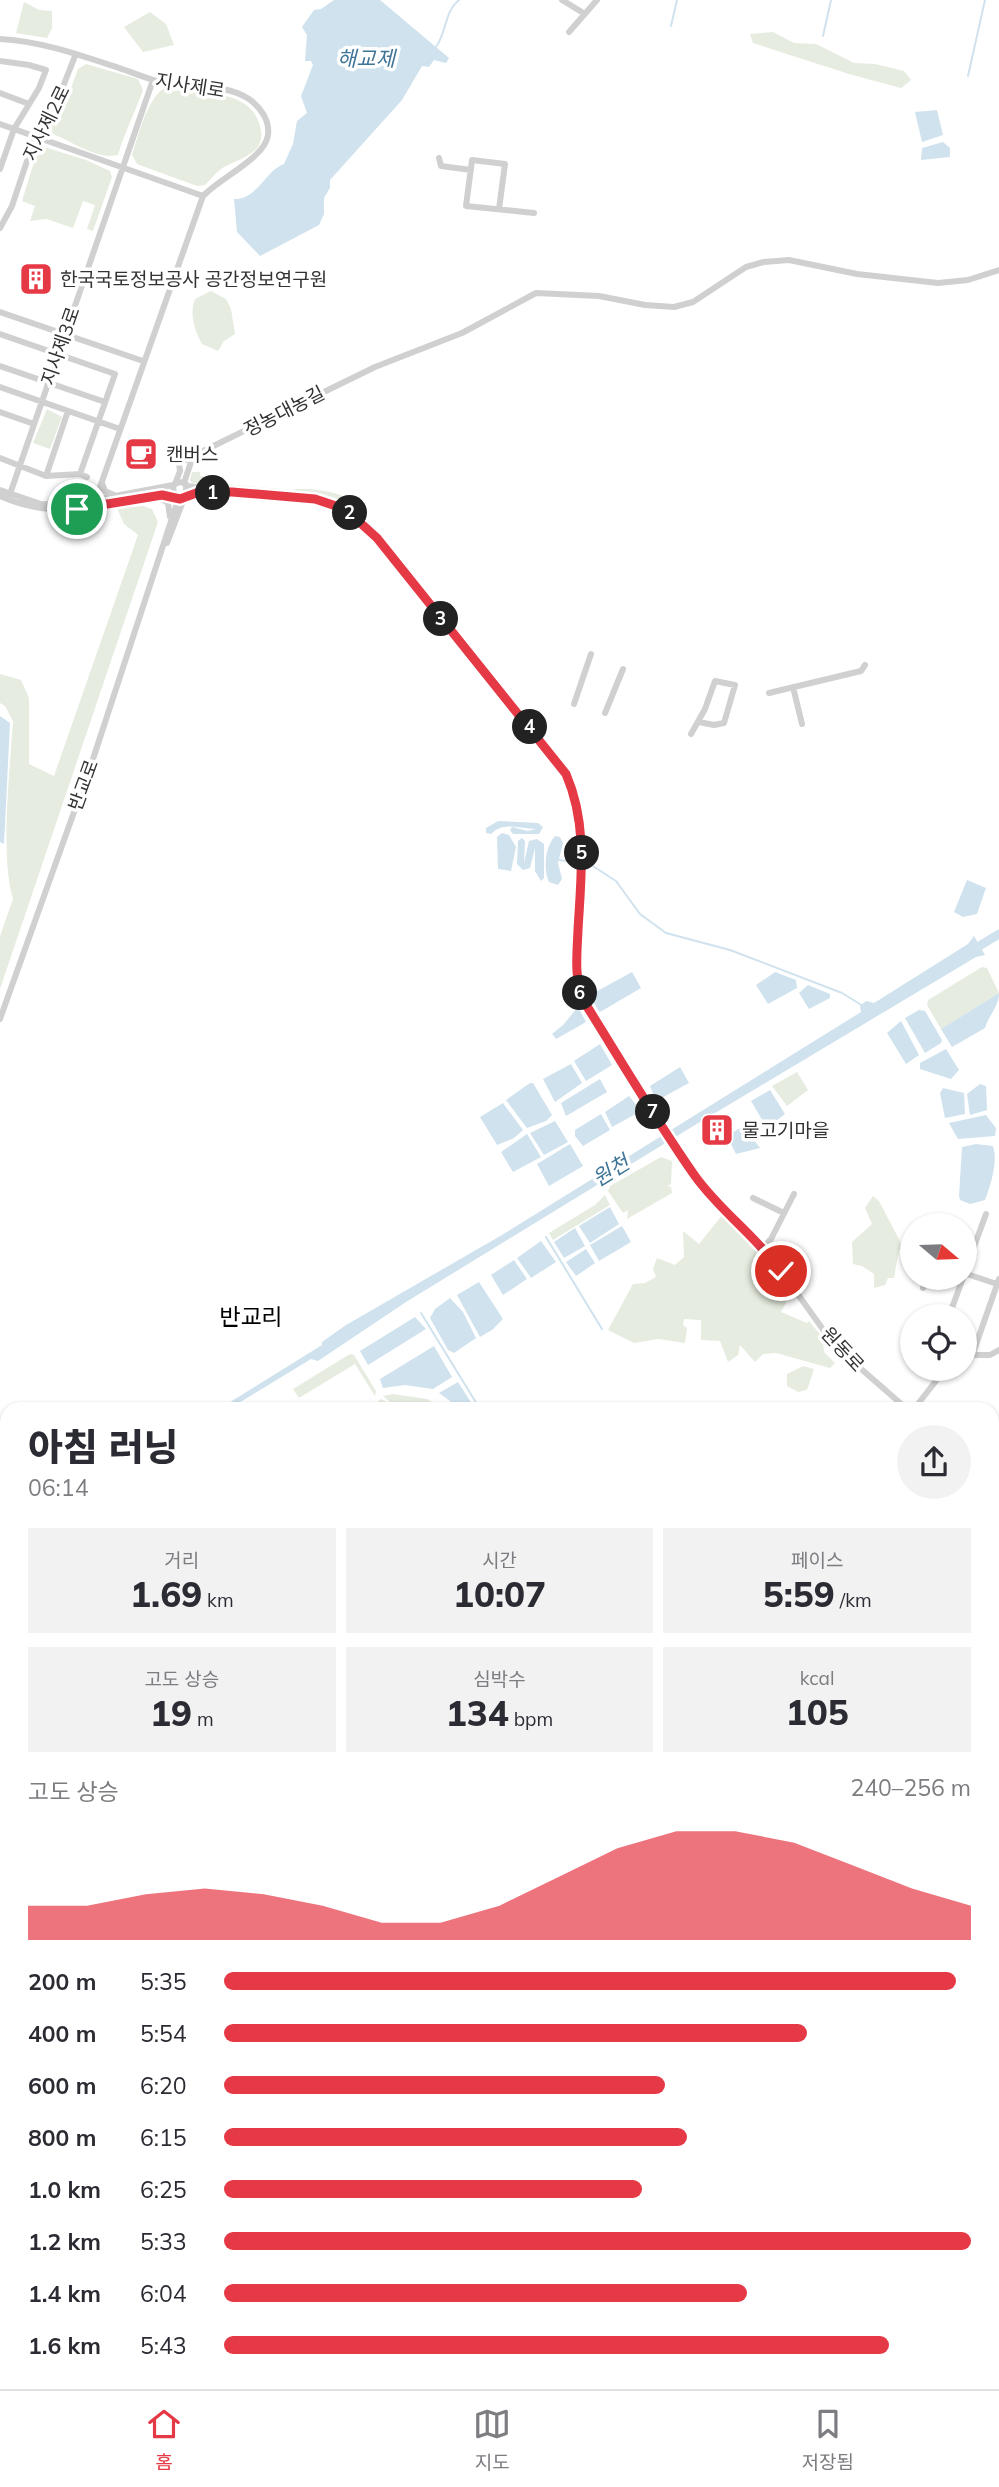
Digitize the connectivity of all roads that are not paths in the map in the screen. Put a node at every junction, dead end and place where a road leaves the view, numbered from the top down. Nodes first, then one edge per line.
1 (562, 0) edge
2 (597, 0) edge
3 (585, 14) junction
4 (569, 33) dead end
5 (0, 39) edge
6 (75, 56) junction
7 (0, 61) edge
8 (153, 80) junction
9 (0, 93) edge
10 (29, 104) junction
11 (0, 124) edge
12 (14, 129) junction
13 (35, 137) junction
14 (439, 158) dead end
15 (1, 164) edge
16 (122, 167) junction
17 (471, 170) junction
18 (203, 196) junction
19 (499, 209) junction
20 (534, 213) dead end
21 (0, 228) edge
22 (999, 270) edge
23 (0, 312) edge
24 (0, 334) edge
25 (64, 334) junction
26 (57, 354) junction
27 (143, 361) junction
28 (0, 366) edge
29 (47, 383) junction
30 (0, 387) edge
31 (41, 402) junction
32 (105, 402) junction
33 (68, 411) junction
34 (0, 412) edge
35 (98, 422) junction
36 (34, 424) junction
37 (120, 429) junction
38 (193, 456) junction
39 (0, 458) edge
40 (181, 462) junction
41 (18, 468) junction
42 (187, 470) junction
43 (46, 476) junction
44 (102, 484) junction
45 (174, 485) junction
46 (185, 485) junction
47 (0, 490) edge
48 (232, 492) junction
49 (10, 494) junction
50 (185, 495) junction
51 (0, 496) edge
52 (158, 497) junction
53 (174, 497) junction
54 (118, 498) junction
55 (95, 501) junction
56 (170, 522) junction
57 (162, 551) junction
58 (591, 654) dead end
59 (865, 664) dead end
60 (623, 669) dead end
61 (793, 687) junction
62 (769, 694) dead end
63 (574, 705) dead end
64 (605, 713) dead end
65 (699, 722) junction
66 (802, 724) dead end
67 (691, 734) dead end
68 (0, 1018) edge
69 (794, 1194) dead end
70 (753, 1198) dead end
71 (784, 1213) junction
72 (986, 1214) dead end
73 (977, 1239) edge
74 (762, 1248) junction
75 (977, 1277) edge
76 (998, 1281) edge
77 (977, 1334) edge
78 (999, 1350) edge
79 (977, 1356) edge
80 (936, 1381) edge
81 (899, 1402) edge
82 (919, 1402) edge

1 - 3 street
2 - 3 street
3 - 4 street
5 - 6 street, 지사제로
6 - 8 street, 지사제로
6 - 13 street, 지사제2로
7 - 10 street
8 - 16 street, 지사제3로
8 - 18 street, 지사제로
9 - 10 street
10 - 12 street
11 - 12 street
12 - 13 street
12 - 15 street
13 - 16 street
13 - 21 street, 지사제2로
14 - 17 street
16 - 18 street
16 - 25 street, 지사제3로
17 - 19 street
17 - 19 street
18 - 27 street, 지사제로
19 - 20 street
22 - 38 street, 정농대농길
23 - 25 street
24 - 26 street
25 - 26 street, 지사제3로
25 - 27 street
26 - 29 street, 지사제3로
26 - 32 street
27 - 37 street, 지사제로
28 - 29 street
29 - 31 street, 지사제3로
29 - 32 street
30 - 31 street
31 - 33 street
31 - 36 street, 지사제3로
32 - 35 street
33 - 35 street
33 - 43 street
34 - 36 street
35 - 37 street
35 - 43 street
36 - 41 street, 지사제3로
37 - 44 street, 지사제로
38 - 40 street, 정농대농길
38 - 42 street
39 - 41 street
40 - 42 street
40 - 45 street, 반교로
41 - 43 street
41 - 49 street, 지사제3로
42 - 46 street
44 - 54 street
44 - 55 street, 지사제로
45 - 46 street
45 - 53 street, 반교로
45 - 54 street
46 - 48 street
46 - 50 street, 반교로
47 - 49 street
48 - 50 street
48 - 74 street, 원동로
49 - 55 street
50 - 53 street
50 - 57 street, 반교로
51 - 52 street
52 - 53 street
52 - 56 street
53 - 56 street, 반교로
54 - 55 street
56 - 57 street, 반교로
57 - 68 street, 반교로
58 - 63 street
59 - 61 street
60 - 64 street
61 - 62 street
61 - 66 street
65 - 65 street
65 - 67 street
69 - 71 street
70 - 71 street
71 - 74 street
72 - 73 street
74 - 81 street, 원동로
75 - 76 street
76 - 77 street
78 - 79 street
80 - 82 street

